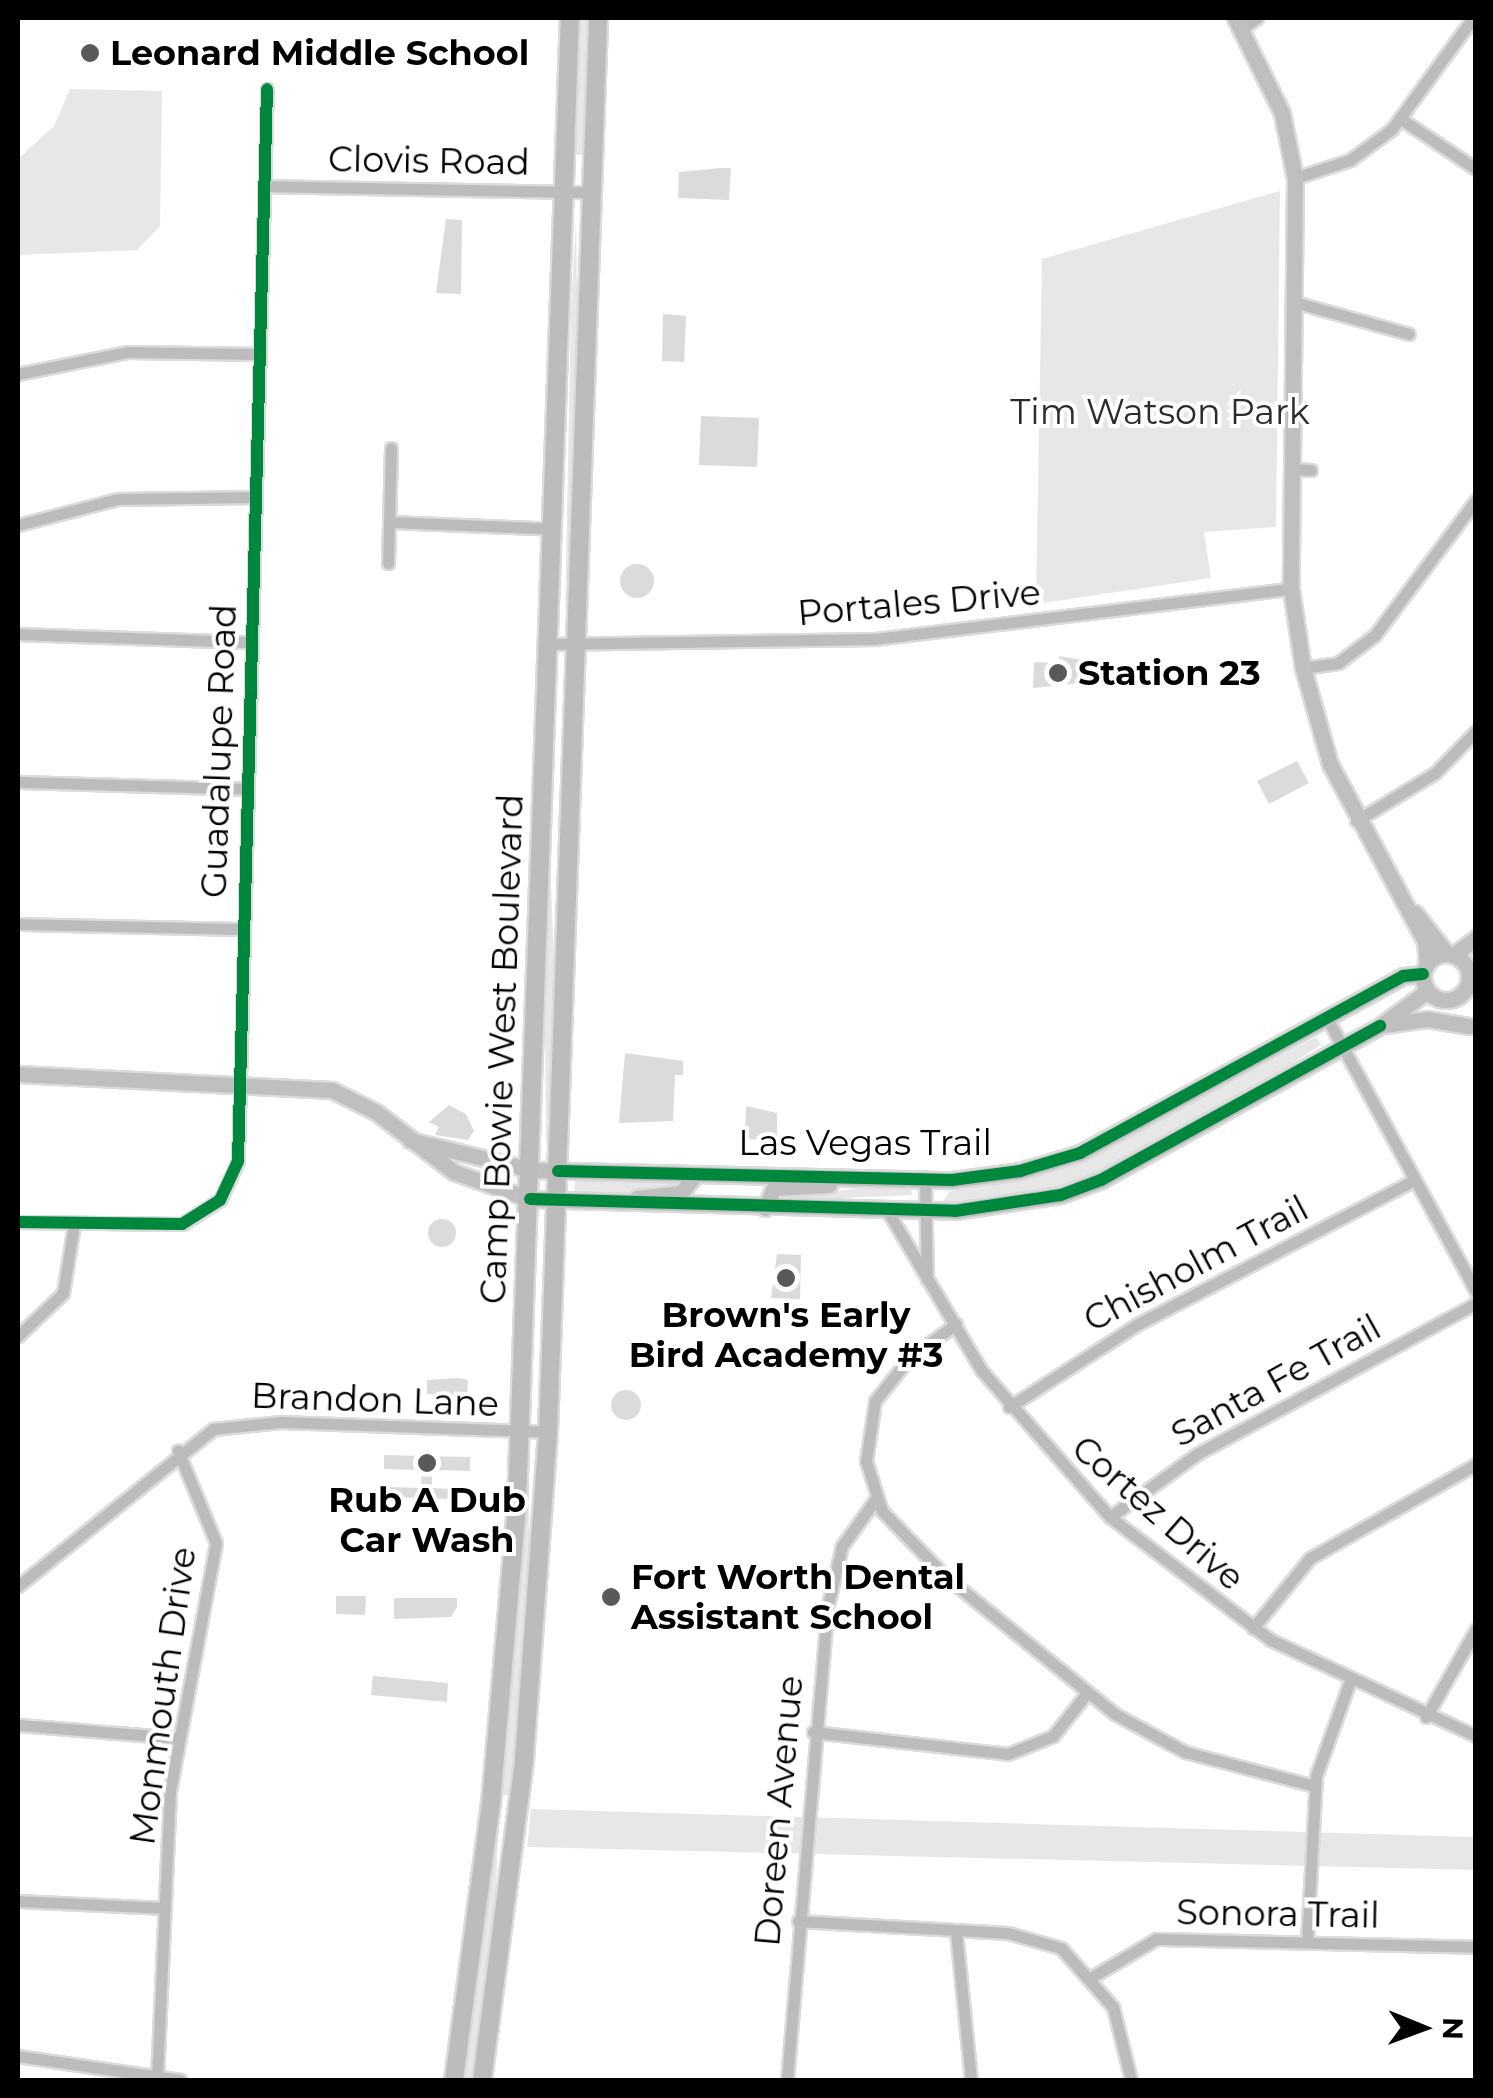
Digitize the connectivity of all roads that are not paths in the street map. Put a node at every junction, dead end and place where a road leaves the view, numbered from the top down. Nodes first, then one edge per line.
1 (570, 18) edge
2 (598, 18) edge
3 (1257, 18) edge
4 (1473, 18) edge
5 (1238, 23) edge
6 (268, 89) dead end
7 (1401, 119) junction
8 (1476, 168) edge
9 (1294, 178) junction
10 (265, 186) junction
11 (564, 192) junction
12 (592, 192) junction
13 (1294, 302) junction
14 (1409, 334) dead end
15 (260, 354) junction
16 (18, 374) edge
17 (391, 448) dead end
18 (1292, 469) junction
19 (1311, 470) dead end
20 (256, 497) junction
21 (1476, 500) edge
22 (390, 522) junction
23 (18, 526) edge
24 (554, 529) junction
25 (388, 564) dead end
26 (1291, 589) junction
27 (18, 634) edge
28 (252, 642) junction
29 (576, 643) junction
30 (550, 644) junction
31 (1303, 668) junction
32 (1476, 731) edge
33 (18, 782) edge
34 (248, 790) junction
35 (1356, 821) junction
36 (542, 845) junction
37 (569, 845) junction
38 (1404, 906) junction
39 (18, 924) edge
40 (244, 929) junction
41 (1476, 938) edge
42 (1450, 955) junction
43 (1476, 955) edge
44 (1426, 969) junction
45 (1468, 974) junction
46 (1464, 994) junction
47 (1437, 998) junction
48 (1476, 1007) edge
49 (1328, 1020) junction
50 (1380, 1026) junction
51 (1472, 1028) edge
52 (1342, 1046) junction
53 (18, 1074) edge
54 (240, 1081) junction
55 (410, 1140) junction
56 (531, 1170) junction
57 (558, 1171) junction
58 (696, 1174) junction
59 (840, 1176) junction
60 (924, 1178) junction
61 (1415, 1180) junction
62 (530, 1199) junction
63 (557, 1202) junction
64 (622, 1206) junction
65 (765, 1208) junction
66 (887, 1210) junction
67 (924, 1210) junction
68 (18, 1222) edge
69 (74, 1224) junction
70 (926, 1279) junction
71 (1476, 1291) edge
72 (1476, 1303) edge
73 (956, 1324) junction
74 (18, 1336) edge
75 (1010, 1407) junction
76 (520, 1431) junction
77 (548, 1432) junction
78 (178, 1451) junction
79 (1476, 1464) edge
80 (874, 1500) junction
81 (1110, 1517) junction
82 (18, 1586) edge
83 (1252, 1628) junction
84 (1476, 1629) edge
85 (1350, 1680) junction
86 (1087, 1693) junction
87 (1426, 1716) junction
88 (18, 1725) edge
89 (814, 1732) junction
90 (1476, 1736) edge
91 (179, 1738) junction
92 (1315, 1786) junction
93 (491, 1803) junction
94 (511, 1879) junction
95 (18, 1901) edge
96 (165, 1908) junction
97 (798, 1921) junction
98 (956, 1932) junction
99 (1307, 1942) junction
100 (1476, 1947) edge
101 (1092, 1977) junction
102 (18, 2056) edge
103 (157, 2078) junction
104 (180, 2080) edge
105 (454, 2080) edge
106 (482, 2080) edge
107 (787, 2080) edge
108 (971, 2080) edge
109 (1131, 2080) edge

1 - 11 main road, Camp Bowie West Boulevard
2 - 12 main road, Camp Bowie West Boulevard
3 - 5 street
4 - 7 street
5 - 9 main road
6 - 10 street, Guadalupe Road
7 - 8 street
7 - 9 street
9 - 13 main road
10 - 11 street, Clovis Road
10 - 15 street, Guadalupe Road
11 - 12 street, Clovis Road
11 - 24 main road, Camp Bowie West Boulevard
12 - 29 main road, Camp Bowie West Boulevard
13 - 14 street
13 - 18 main road
15 - 16 street
15 - 20 street, Guadalupe Road
17 - 22 street
18 - 19 street
18 - 26 main road
20 - 23 street
20 - 28 street, Guadalupe Road
21 - 31 street
22 - 24 street
22 - 25 street
24 - 30 main road, Camp Bowie West Boulevard
26 - 29 street, Portales Drive
26 - 31 main road
27 - 28 street
28 - 34 street, Guadalupe Road
29 - 30 street, Portales Drive
29 - 37 main road, Camp Bowie West Boulevard
30 - 36 main road, Camp Bowie West Boulevard
31 - 35 main road
32 - 35 street
33 - 34 street
34 - 40 street, Guadalupe Road
35 - 38 main road
36 - 37 main road
36 - 56 main road, Camp Bowie West Boulevard
37 - 57 main road, Camp Bowie West Boulevard
38 - 42 main road
38 - 44 main road
39 - 40 street
40 - 54 street, Guadalupe Road
41 - 42 main road, Las Vegas Trail
42 - 44 main road, Las Vegas Trail
42 - 45 main road
43 - 45 main road
44 - 47 main road
44 - 49 main road, Las Vegas Trail
45 - 46 main road
46 - 47 main road
46 - 48 main road
47 - 50 main road
47 - 51 main road
49 - 52 street
49 - 60 main road, Las Vegas Trail
50 - 51 main road
50 - 52 main road, Las Vegas Trail
52 - 61 street
52 - 67 main road, Las Vegas Trail
53 - 54 main road
54 - 55 main road
54 - 69 street, Guadalupe Road
55 - 56 main road, Las Vegas Trail
55 - 62 main road, Las Vegas Trail
56 - 57 main road, Las Vegas Trail
56 - 62 main road, Camp Bowie West Boulevard
57 - 58 main road, Las Vegas Trail
57 - 63 main road, Camp Bowie West Boulevard
58 - 59 main road, Las Vegas Trail
58 - 64 main road
59 - 60 main road, Las Vegas Trail
59 - 65 main road
60 - 67 street
61 - 71 street
61 - 75 street, Chisholm Trail
62 - 63 main road, Las Vegas Trail
62 - 76 main road, Camp Bowie West Boulevard
63 - 64 main road, Las Vegas Trail
63 - 77 main road, Camp Bowie West Boulevard
64 - 65 main road, Las Vegas Trail
65 - 66 main road, Las Vegas Trail
66 - 67 main road, Las Vegas Trail
66 - 70 street, Cortez Drive
67 - 70 street
68 - 69 street, Guadalupe Road
69 - 74 street
70 - 73 street, Cortez Drive
72 - 81 street, Santa Fe Trail
73 - 75 street, Cortez Drive
73 - 80 street
75 - 81 street, Cortez Drive
76 - 77 street, Brandon Lane
76 - 78 street, Brandon Lane
76 - 93 main road, Camp Bowie West Boulevard
77 - 94 main road, Camp Bowie West Boulevard
78 - 82 street, Brandon Lane
78 - 91 street, Monmouth Drive
79 - 83 street
80 - 86 street
80 - 89 street, Doreen Avenue
81 - 83 street, Cortez Drive
83 - 85 street, Cortez Drive
84 - 87 street
85 - 87 street, Cortez Drive
85 - 92 street
86 - 89 street
86 - 92 street
87 - 90 street, Cortez Drive
88 - 91 street
89 - 97 street, Doreen Avenue
91 - 96 street, Monmouth Drive
92 - 99 street
93 - 94 main road
93 - 105 main road, Camp Bowie West Boulevard
94 - 106 main road, Camp Bowie West Boulevard
95 - 96 street
96 - 103 street, Monmouth Drive
97 - 98 street
97 - 107 street, Doreen Avenue
98 - 101 street
98 - 108 street
99 - 100 street, Sonora Trail
99 - 101 street, Sonora Trail
101 - 109 street
102 - 103 street
103 - 104 street

